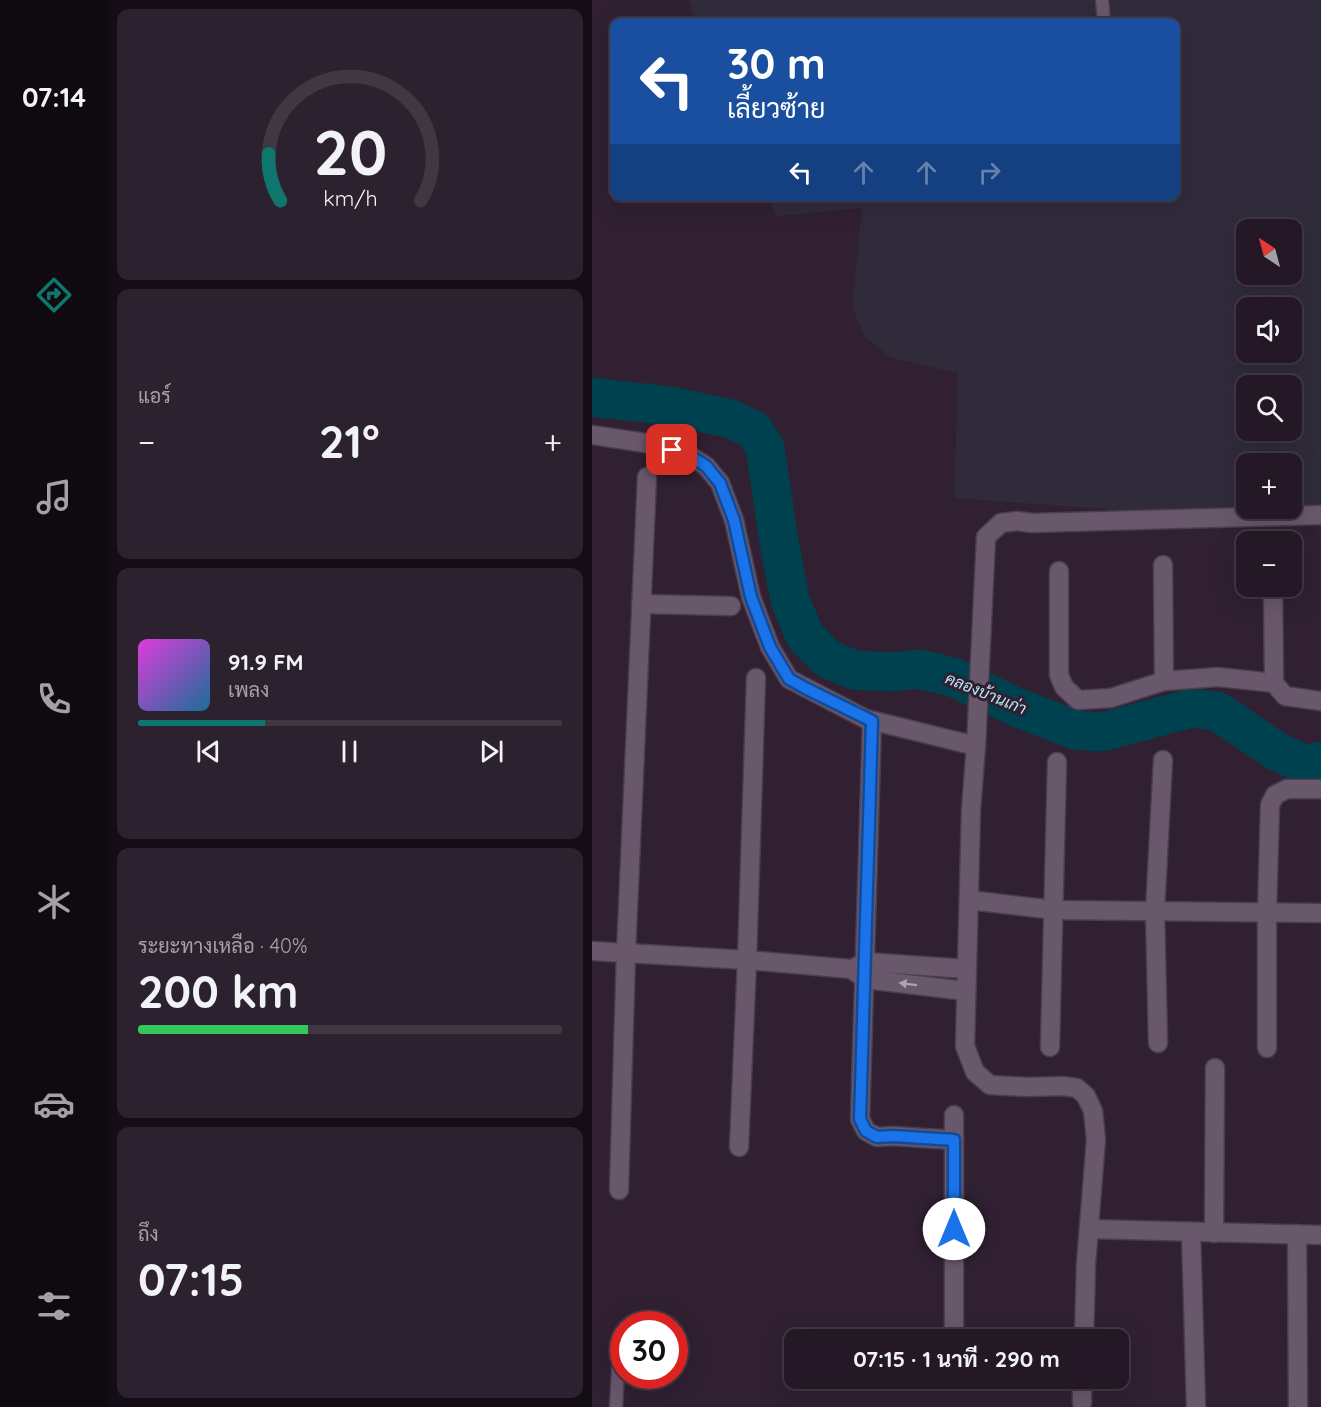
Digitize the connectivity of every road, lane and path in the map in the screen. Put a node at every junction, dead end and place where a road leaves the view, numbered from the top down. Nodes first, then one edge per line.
1 (1102, 0) edge
2 (1104, 18) edge
3 (592, 435) edge
4 (647, 477) dead end
5 (1321, 515) edge
6 (1163, 565) dead end
7 (1059, 571) dead end
8 (1273, 597) edge
9 (641, 604) junction
10 (731, 606) dead end
11 (756, 678) dead end
12 (1164, 681) junction
13 (1274, 683) junction
14 (1321, 701) edge
15 (872, 721) junction
16 (976, 740) junction
17 (1163, 760) dead end
18 (1057, 762) dead end
19 (1321, 789) edge
20 (969, 900) junction
21 (1054, 910) junction
22 (1155, 911) junction
23 (1267, 912) junction
24 (1321, 913) edge
25 (592, 951) edge
26 (626, 953) junction
27 (747, 960) junction
28 (967, 969) junction
29 (860, 970) junction
30 (966, 991) junction
31 (1158, 1043) dead end
32 (1050, 1047) dead end
33 (1267, 1048) dead end
34 (1215, 1068) dead end
35 (954, 1115) dead end
36 (954, 1140) junction
37 (739, 1147) dead end
38 (619, 1190) dead end
39 (1089, 1229) junction
40 (1191, 1233) junction
41 (1214, 1233) junction
42 (1297, 1234) junction
43 (1321, 1234) edge
44 (954, 1329) edge
45 (1084, 1329) edge
46 (617, 1389) edge
47 (1082, 1389) edge
48 (1082, 1402) dead end
49 (616, 1407) edge
50 (1196, 1407) edge
51 (1298, 1407) edge

1 - 2 lane
3 - 15 street
4 - 9 street
5 - 16 street
6 - 12 street
7 - 12 street
8 - 13 street
9 - 10 street
9 - 26 street
11 - 27 street
12 - 13 street
13 - 14 street
15 - 16 street
15 - 29 street
16 - 20 street
17 - 22 street
18 - 21 street
19 - 23 street
20 - 21 street
20 - 28 street
21 - 22 street
21 - 32 street
22 - 23 street
22 - 31 street
23 - 24 street
23 - 33 street
25 - 26 street
26 - 27 street
26 - 38 street
27 - 29 street
27 - 37 street
28 - 29 street
28 - 30 street
30 -> 29 street
29 - 36 street
30 - 39 street
34 - 41 street
35 - 36 street
36 - 44 street
39 - 40 street
39 - 45 street
40 - 41 street
40 - 50 street
41 - 42 street
42 - 43 street
42 - 51 street
46 - 49 lane
47 - 48 street

